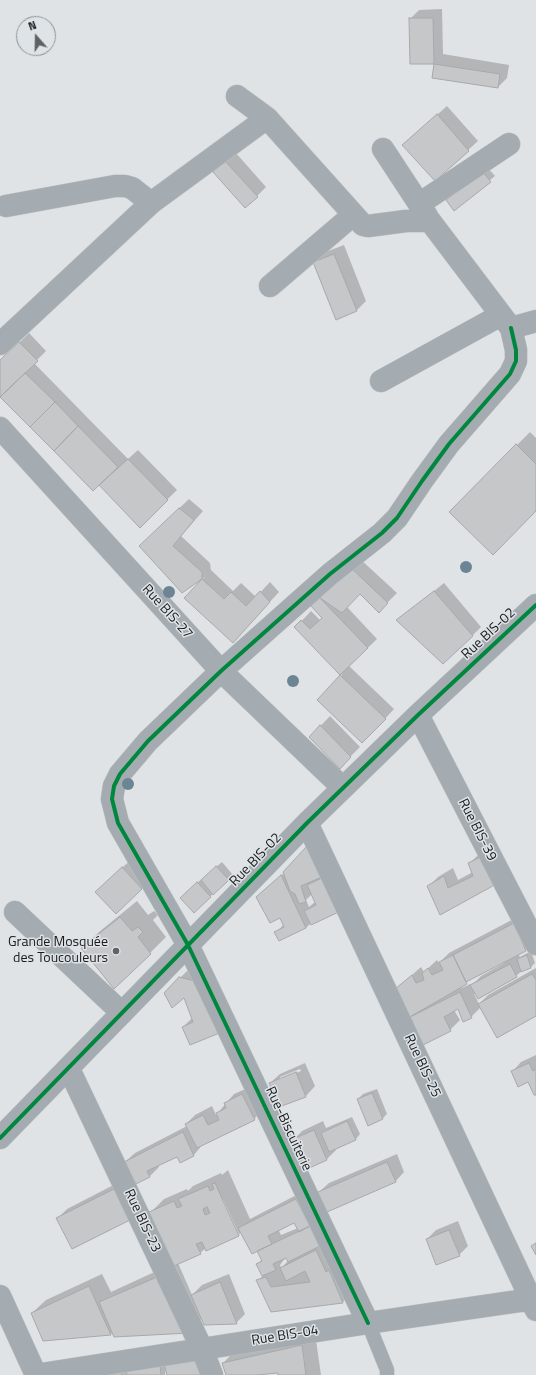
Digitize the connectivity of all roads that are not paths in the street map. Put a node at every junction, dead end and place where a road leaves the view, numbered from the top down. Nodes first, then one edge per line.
1 (237, 96) dead end
2 (267, 118) junction
3 (509, 144) dead end
4 (383, 149) dead end
5 (152, 203) junction
6 (6, 206) dead end
7 (425, 213) junction
8 (353, 215) junction
9 (270, 286) dead end
10 (536, 321) edge
11 (506, 322) junction
12 (0, 344) edge
13 (381, 381) dead end
14 (0, 428) edge
15 (536, 605) edge
16 (221, 672) junction
17 (418, 715) junction
18 (343, 788) junction
19 (307, 823) junction
20 (15, 912) dead end
21 (536, 944) edge
22 (188, 945) junction
23 (122, 1013) junction
24 (69, 1069) junction
25 (0, 1138) edge
26 (0, 1296) edge
27 (531, 1303) edge
28 (368, 1323) junction
29 (202, 1349) junction
30 (35, 1375) edge
31 (212, 1375) edge
32 (387, 1375) edge

1 - 2 street
2 - 5 street
2 - 8 street
3 - 7 street
4 - 7 street
5 - 6 street
5 - 12 street
7 - 8 street
7 - 11 street
8 - 9 street
10 - 11 street
11 - 13 street
11 - 16 street, Rue-Biscuiterie
14 - 16 street, Rue BIS-27
15 - 17 street, Rue BIS-02
16 - 18 street, Rue BIS-27
16 - 22 street, Rue-Biscuiterie
17 - 18 street, Rue BIS-02
17 - 21 street, Rue BIS-39
18 - 19 street, Rue BIS-02
19 - 22 street, Rue BIS-02
19 - 27 street, Rue BIS-25
20 - 23 street
22 - 23 street, Rue BIS-02
22 - 28 street, Rue-Biscuiterie
23 - 24 street, Rue BIS-02
24 - 25 street, Rue BIS-02
24 - 29 street, Rue BIS-23
26 - 30 street
27 - 28 street, Rue BIS-04
28 - 29 street, Rue BIS-04
28 - 32 lane
29 - 30 street, Rue BIS-04
29 - 31 street, Rue BIS-23

